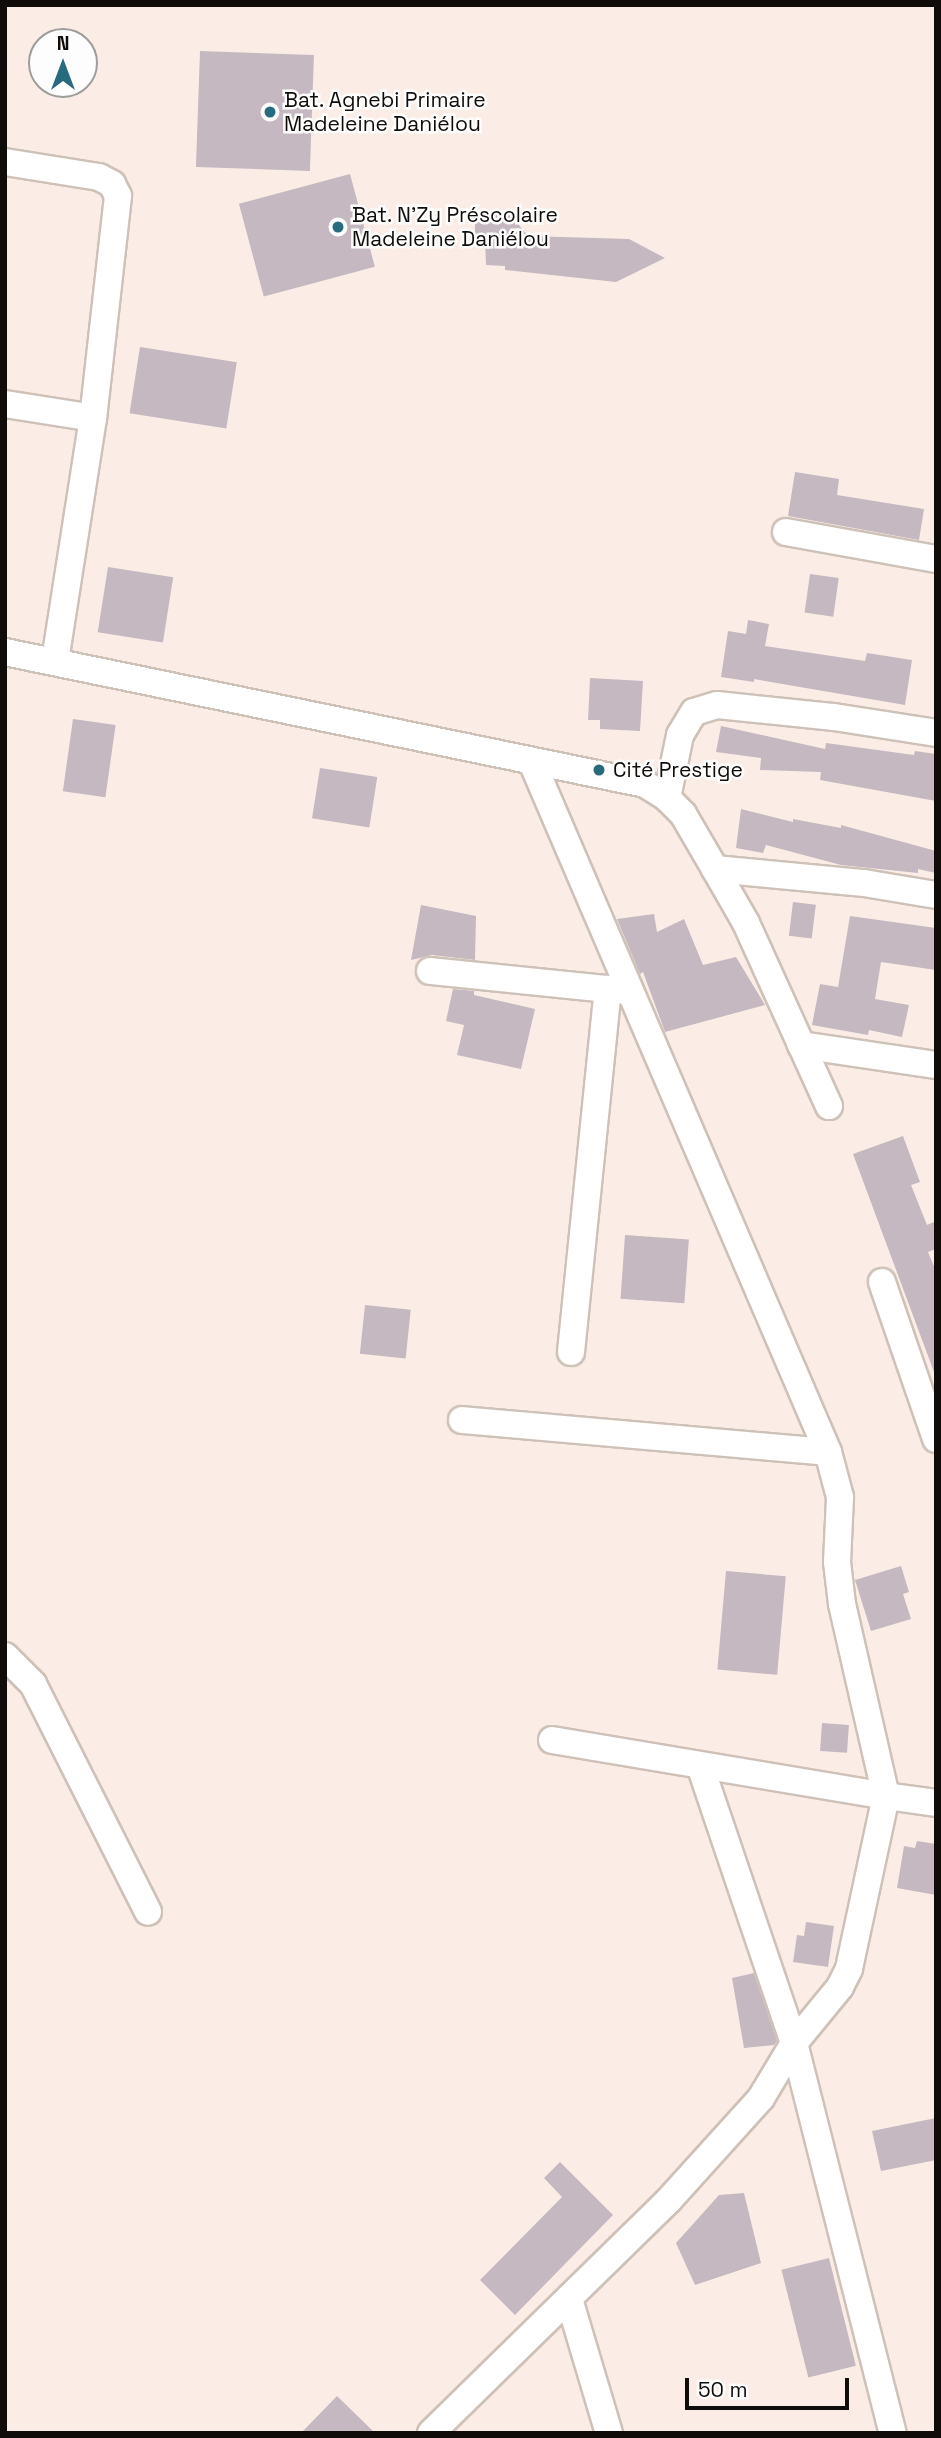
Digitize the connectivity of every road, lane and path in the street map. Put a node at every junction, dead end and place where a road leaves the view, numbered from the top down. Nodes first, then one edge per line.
1 (5, 162) edge
2 (5, 404) edge
3 (93, 418) junction
4 (786, 532) dead end
5 (936, 559) edge
6 (5, 653) edge
7 (55, 661) junction
8 (936, 733) edge
9 (532, 762) junction
10 (667, 798) junction
11 (715, 869) junction
12 (936, 895) edge
13 (430, 971) dead end
14 (620, 990) junction
15 (801, 1045) junction
16 (936, 1065) edge
17 (829, 1106) dead end
18 (882, 1282) dead end
19 (571, 1352) dead end
20 (462, 1420) dead end
21 (934, 1429) edge
22 (828, 1452) junction
23 (5, 1656) edge
24 (552, 1740) dead end
25 (700, 1765) junction
26 (886, 1796) junction
27 (936, 1803) edge
28 (148, 1912) dead end
29 (794, 2043) junction
30 (569, 2299) junction
31 (431, 2433) edge
32 (609, 2433) edge
33 (894, 2433) edge

1 - 3 street
2 - 3 street
3 - 7 street
4 - 5 street
6 - 7 street
7 - 9 street
8 - 10 street
9 - 10 street
9 - 14 street
10 - 11 street
11 - 12 street
11 - 15 street
13 - 14 street
14 - 19 street
14 - 22 street
15 - 16 street
15 - 17 street
18 - 21 street
20 - 22 street
22 - 26 street
23 - 28 street
24 - 25 street
25 - 26 street
25 - 29 street
26 - 27 street
26 - 29 street
29 - 30 street
29 - 33 street
30 - 31 street
30 - 32 street

